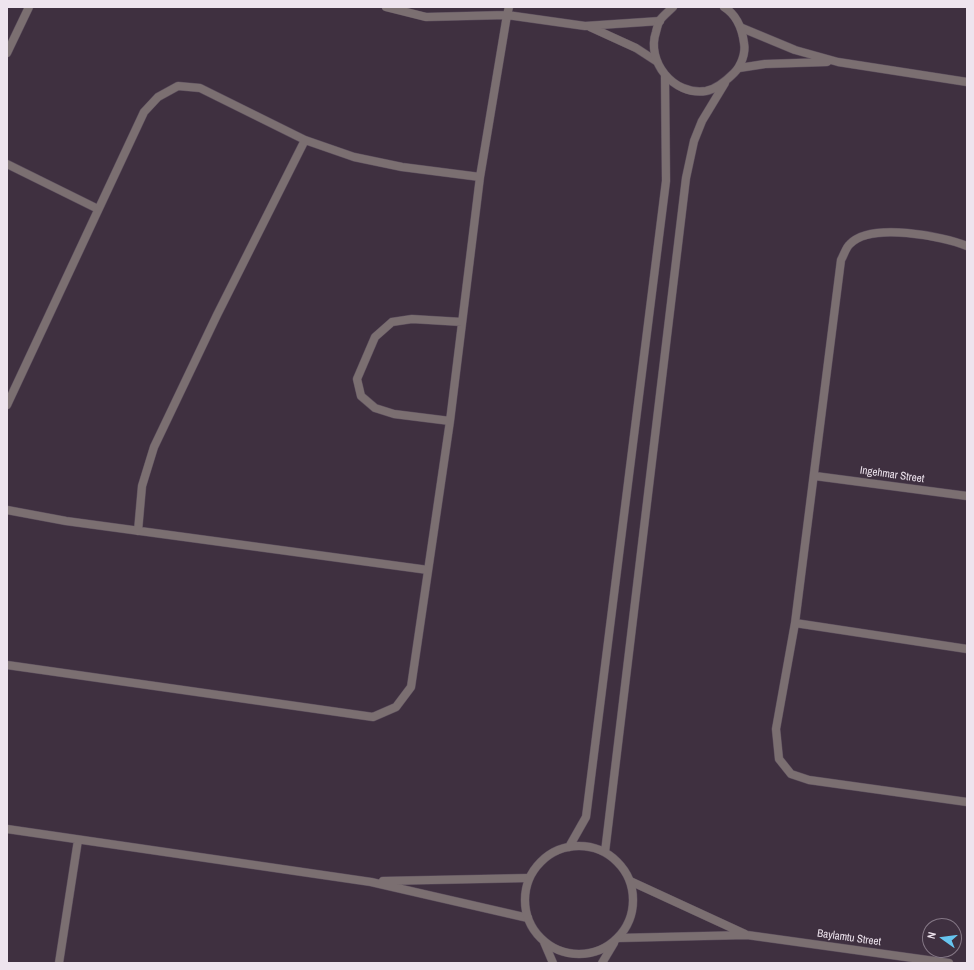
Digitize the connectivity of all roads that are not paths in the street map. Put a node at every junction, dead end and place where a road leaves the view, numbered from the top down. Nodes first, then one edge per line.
1 (28, 7) edge
2 (386, 7) edge
3 (673, 7) edge
4 (729, 8) edge
5 (508, 11) edge
6 (660, 21) junction
7 (586, 26) junction
8 (742, 28) junction
9 (7, 53) edge
10 (656, 61) junction
11 (838, 62) junction
12 (739, 68) junction
13 (665, 76) junction
14 (967, 82) edge
15 (725, 83) junction
16 (305, 140) junction
17 (7, 164) edge
18 (480, 177) junction
19 (98, 210) junction
20 (967, 246) edge
21 (462, 322) junction
22 (7, 405) edge
23 (450, 421) junction
24 (815, 476) junction
25 (967, 496) edge
26 (7, 510) edge
27 (138, 531) junction
28 (428, 570) junction
29 (795, 623) junction
30 (967, 649) edge
31 (7, 665) edge
32 (967, 802) edge
33 (7, 829) edge
34 (78, 840) junction
35 (569, 846) junction
36 (605, 852) junction
37 (529, 878) junction
38 (630, 880) junction
39 (371, 882) junction
40 (528, 918) junction
41 (747, 935) junction
42 (618, 938) junction
43 (544, 941) junction
44 (59, 963) edge
45 (553, 963) edge
46 (602, 963) edge
47 (949, 963) edge

1 - 9 street
2 - 5 street
3 - 6 street
4 - 8 street
5 - 7 street
5 - 18 street
6 - 7 street
6 - 10 street
7 - 10 street
8 - 11 street
8 - 12 street
10 - 13 street
11 - 12 street
11 - 14 street
12 - 15 street
13 - 15 street
13 - 35 street
15 - 36 street
16 - 18 street
16 - 19 street
16 - 27 street
17 - 19 street
18 - 21 street
19 - 22 street
20 - 24 street
21 - 23 street
21 - 23 street
23 - 28 street
24 - 25 street, Ingehmar Street
24 - 29 street
26 - 27 street
27 - 28 street
28 - 31 street
29 - 30 street
29 - 32 street
33 - 34 street
34 - 39 street
34 - 44 street
35 - 36 street
35 - 37 street
36 - 38 street
37 - 39 street
37 - 40 street
38 - 41 street, Baylamtu Street
38 - 42 street
39 - 40 street
40 - 43 street
41 - 42 street, Baylamtu Street
41 - 47 street, Baylamtu Street
42 - 43 street
42 - 46 street
43 - 45 street

